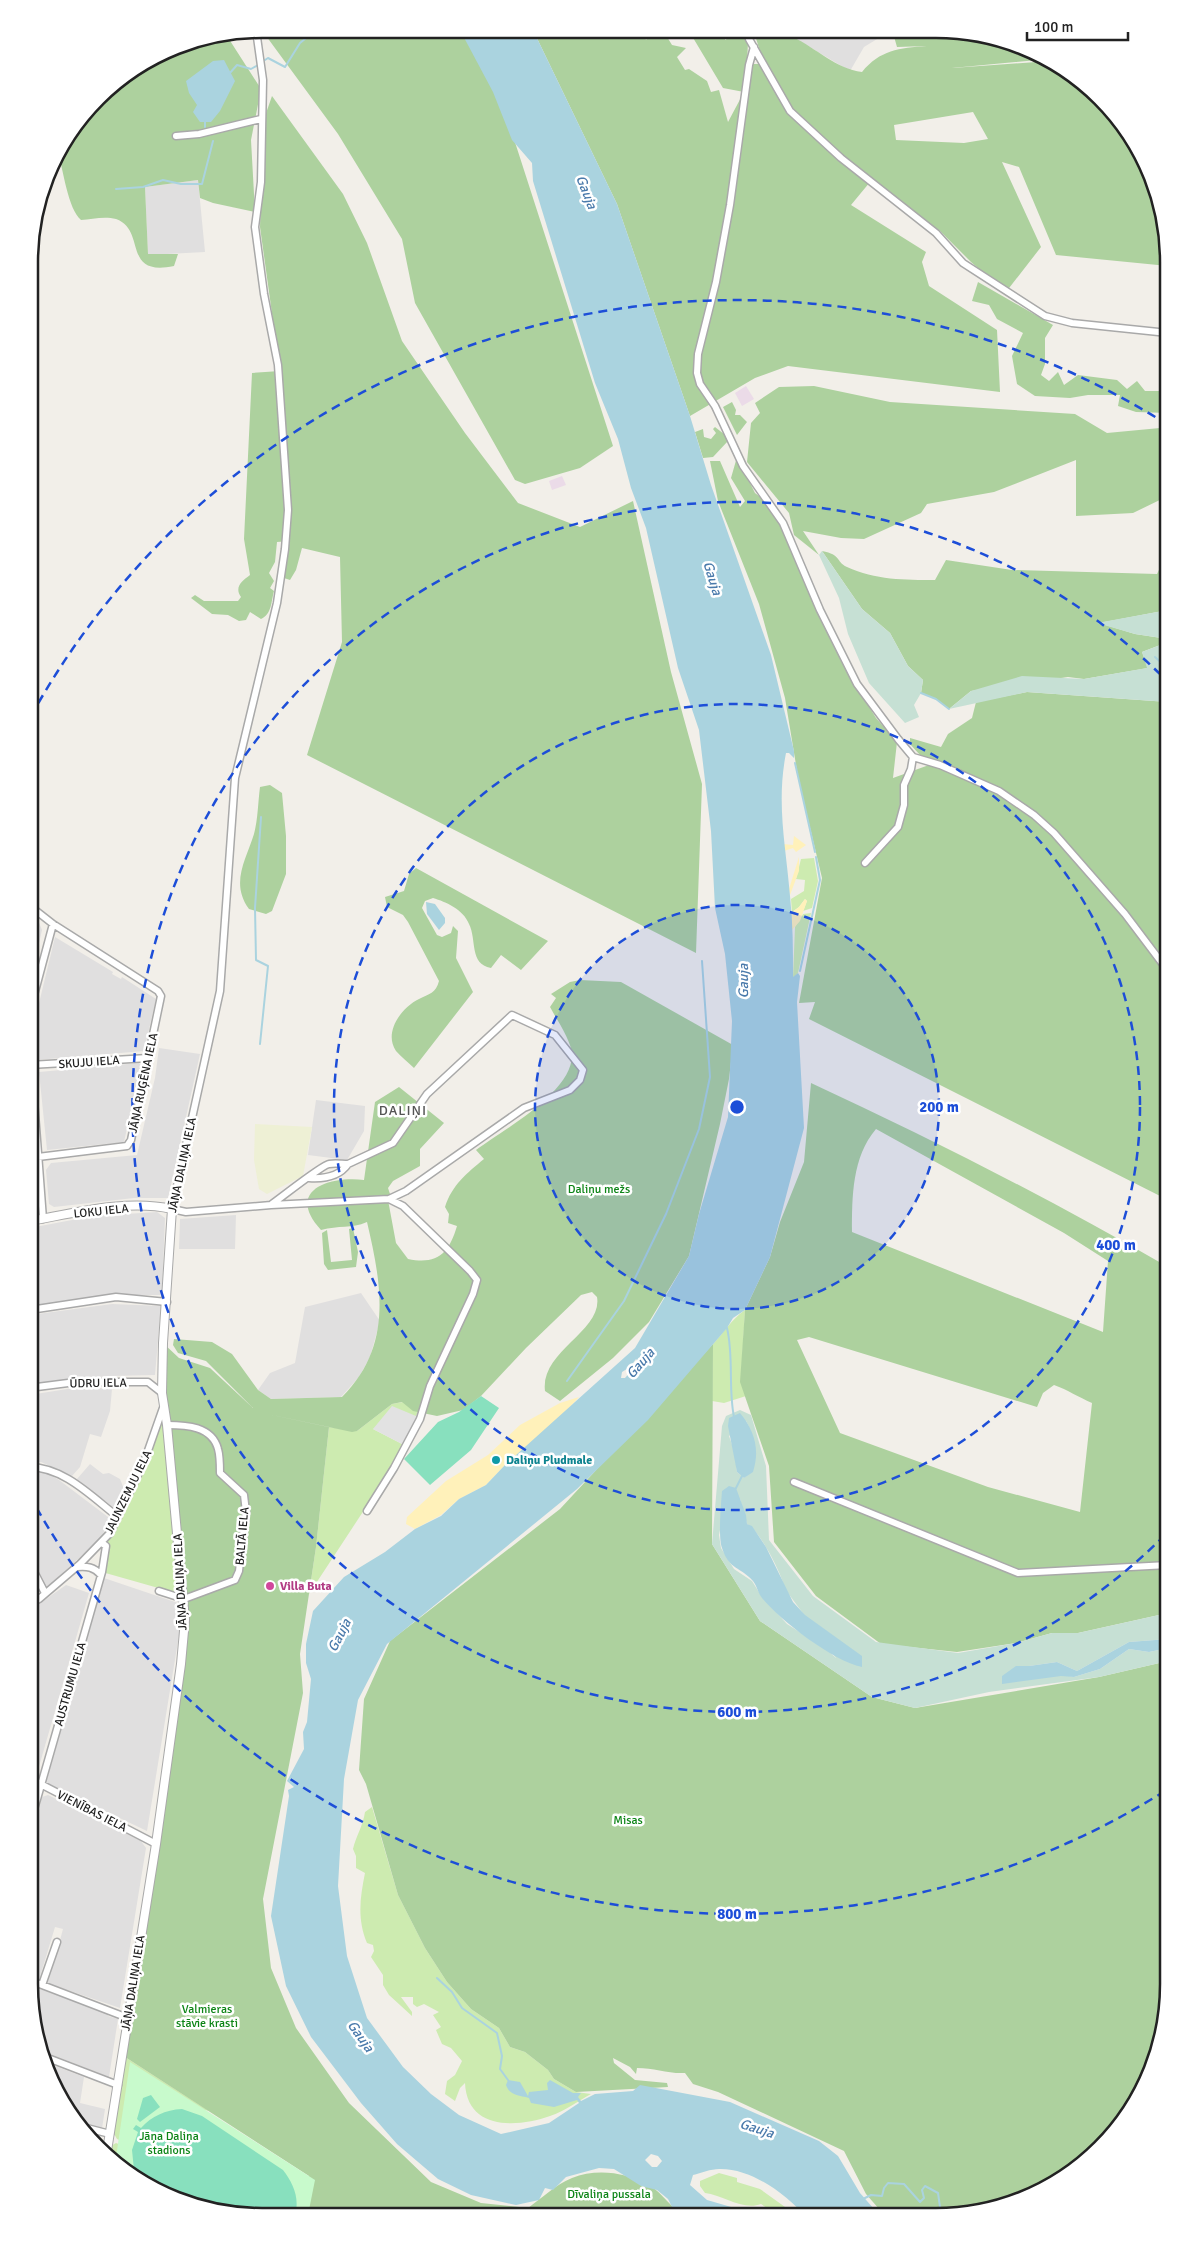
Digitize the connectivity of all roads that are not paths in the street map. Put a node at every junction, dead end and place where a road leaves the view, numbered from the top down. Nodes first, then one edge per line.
1 (257, 38) edge
2 (750, 38) edge
3 (754, 47) junction
4 (261, 119) junction
5 (176, 136) dead end
6 (1160, 332) edge
7 (913, 757) junction
8 (926, 761) junction
9 (911, 769) junction
10 (865, 862) dead end
11 (38, 912) edge
12 (53, 924) junction
13 (1160, 960) edge
14 (38, 980) edge
15 (148, 1058) junction
16 (38, 1065) edge
17 (38, 1157) joint
18 (348, 1164) junction
19 (308, 1178) junction
20 (389, 1199) junction
21 (271, 1205) junction
22 (172, 1209) junction
23 (43, 1219) junction
24 (38, 1220) edge
25 (167, 1302) junction
26 (38, 1309) edge
27 (38, 1387) edge
28 (162, 1393) junction
29 (164, 1408) junction
30 (168, 1426) junction
31 (38, 1467) edge
32 (794, 1482) dead end
33 (366, 1511) dead end
34 (118, 1516) junction
35 (102, 1543) junction
36 (1160, 1565) edge
37 (77, 1567) junction
38 (101, 1575) junction
39 (38, 1579) edge
40 (159, 1591) dead end
41 (45, 1593) junction
42 (38, 1598) edge
43 (184, 1599) junction
44 (38, 1782) edge
45 (41, 1784) junction
46 (38, 1795) edge
47 (156, 1844) junction
48 (57, 1942) dead end
49 (38, 1983) edge
50 (42, 1985) junction
51 (128, 2018) junction
52 (50, 2058) edge
53 (118, 2085) junction
54 (91, 2129) edge
55 (110, 2134) junction
56 (108, 2147) edge

1 - 4 street, JĀŅA DALIŅA IELA
2 - 3 street
3 - 6 street
3 - 7 street
4 - 5 street
4 - 22 street, JĀŅA DALIŅA IELA
7 - 8 street
7 - 9 street
8 - 9 street
8 - 13 street
9 - 10 street
11 - 12 street
12 - 14 street
12 - 15 street, JĀŅA RUĢĒNA IELA
15 - 16 street, SKUJU IELA
15 - 17 street, JĀŅA RUĢĒNA IELA
17 - 23 street
18 - 19 street
18 - 19 street
18 - 20 street
19 - 21 street
20 - 21 street
20 - 33 street
21 - 22 street
22 - 23 street, LOKU IELA
22 - 25 street, JĀŅA DALIŅA IELA
23 - 24 street, LOKU IELA
25 - 26 street
25 - 28 street, JĀŅA DALIŅA IELA
27 - 28 street, ŪDRU IELA
28 - 29 street, JĀŅA DALIŅA IELA
29 - 30 street, JĀŅA DALIŅA IELA
29 - 34 street, JAUNZEMJU IELA
30 - 43 street, JĀŅA DALIŅA IELA
30 - 43 street, BALTĀ IELA
31 - 34 street
32 - 36 street
34 - 35 street, JAUNZEMJU IELA
35 - 37 street, JAUNZEMJU IELA
35 - 38 street, AUSTRUMU IELA
37 - 38 street
37 - 41 street, JAUNZEMJU IELA
38 - 45 street, AUSTRUMU IELA
39 - 41 street
40 - 43 street
41 - 42 street, JAUNZEMJU IELA
43 - 47 street, JĀŅA DALIŅA IELA
44 - 45 street, VIENĪBAS IELA
45 - 46 street, AUSTRUMU IELA
45 - 47 street, VIENĪBAS IELA
47 - 51 street, JĀŅA DALIŅA IELA
48 - 50 street
49 - 50 street
50 - 51 street
51 - 53 street, JĀŅA DALIŅA IELA
52 - 53 street
53 - 55 street, JĀŅA DALIŅA IELA
54 - 55 street
55 - 56 street, JĀŅA DALIŅA IELA

